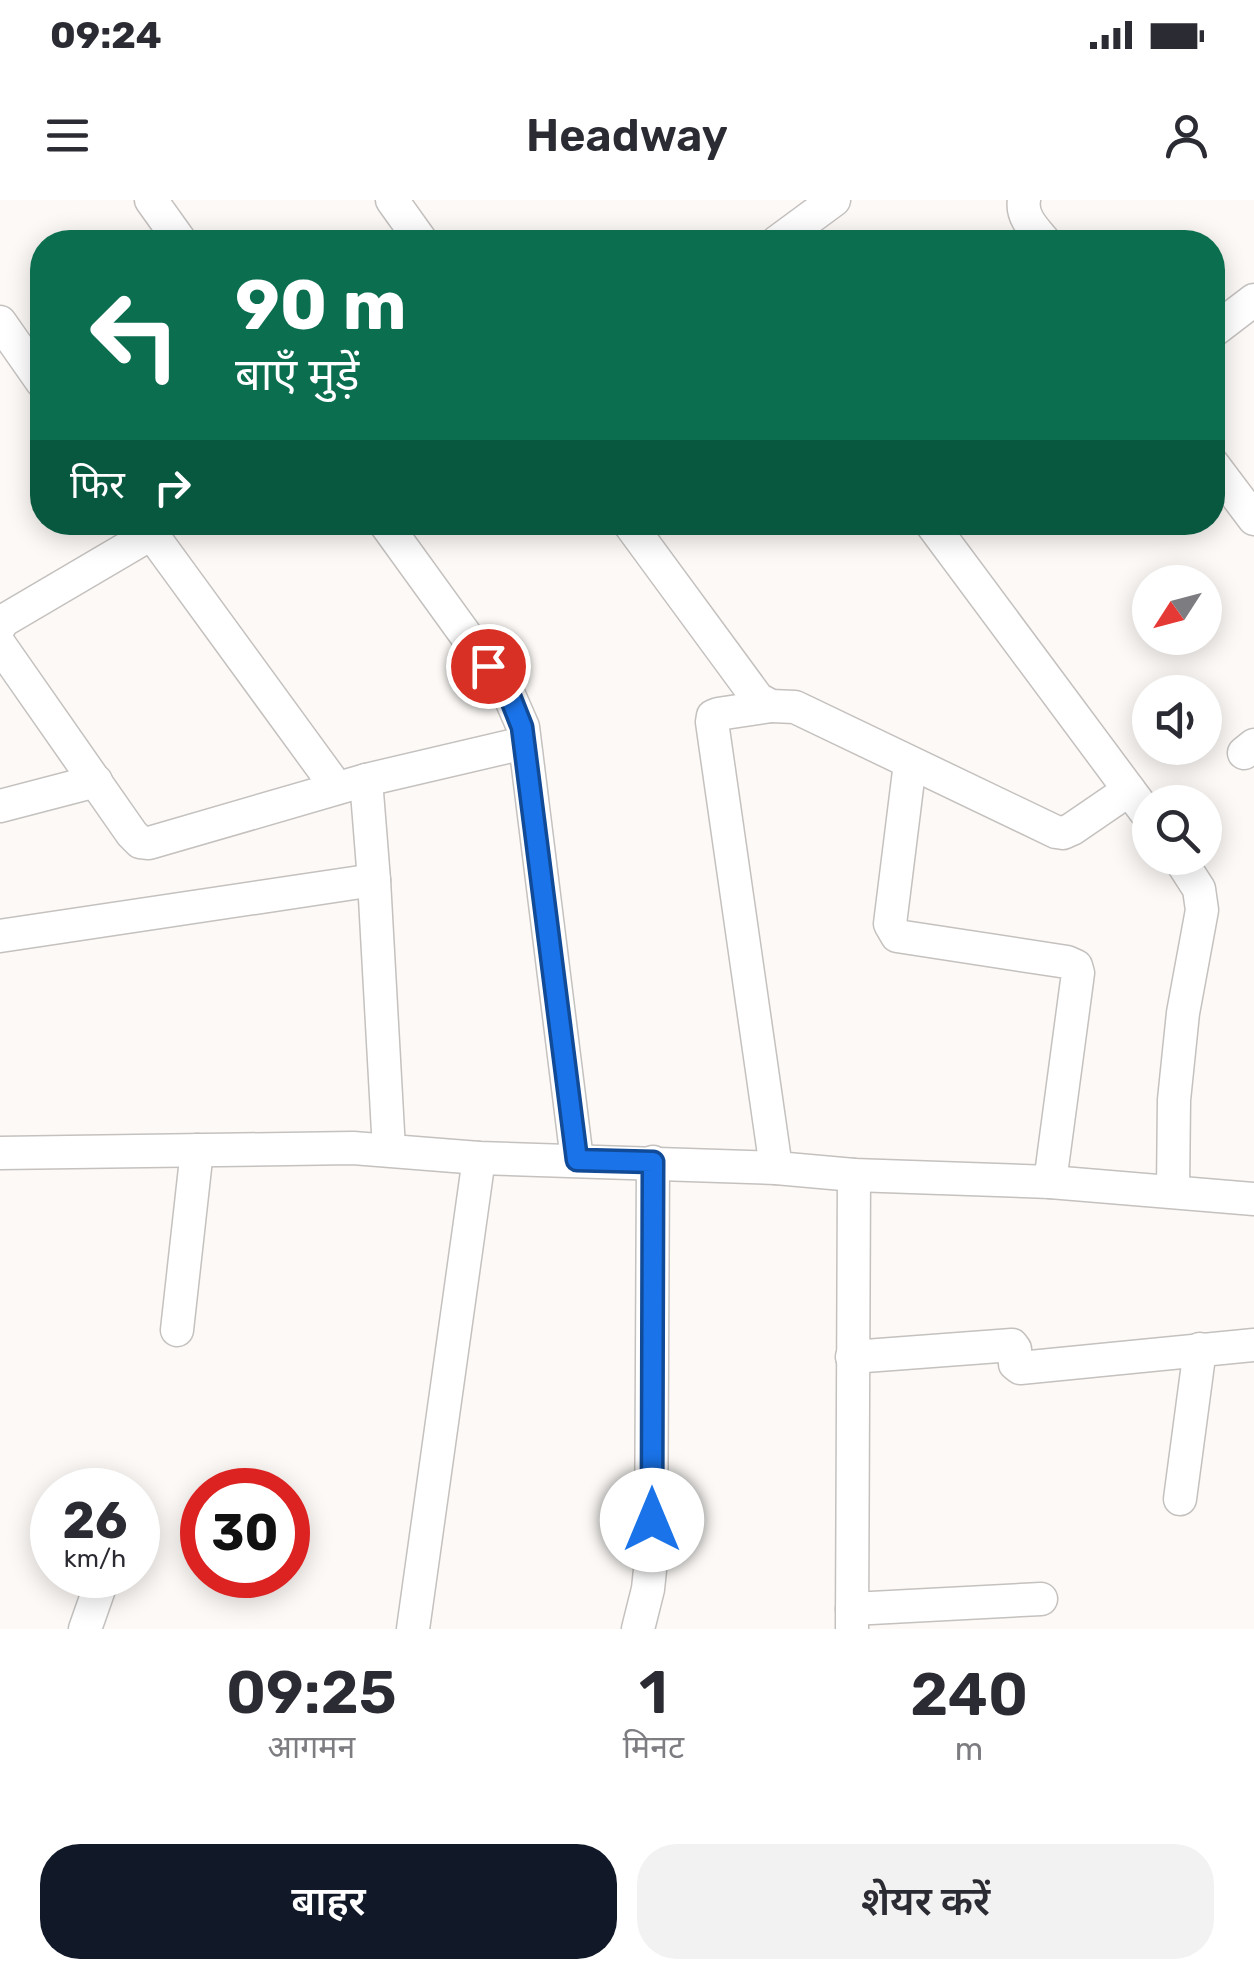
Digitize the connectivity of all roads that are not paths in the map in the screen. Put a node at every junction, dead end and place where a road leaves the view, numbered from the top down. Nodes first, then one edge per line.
1 (151, 200) edge
2 (392, 200) edge
3 (834, 200) edge
4 (1024, 200) edge
5 (173, 230) edge
6 (413, 230) edge
7 (793, 230) edge
8 (1036, 230) edge
9 (1254, 300) edge
10 (0, 322) edge
11 (1225, 322) edge
12 (30, 365) edge
13 (1225, 480) edge
14 (1254, 519) edge
15 (136, 535) edge
16 (153, 535) edge
17 (393, 535) edge
18 (637, 535) edge
19 (940, 535) edge
20 (0, 626) edge
21 (0, 645) edge
22 (771, 706) junction
23 (524, 744) junction
24 (910, 762) junction
25 (96, 781) junction
26 (352, 784) junction
27 (1129, 790) junction
28 (1132, 794) edge
29 (0, 806) edge
30 (1191, 875) edge
31 (374, 880) junction
32 (0, 936) edge
33 (197, 1150) junction
34 (389, 1150) junction
35 (0, 1153) edge
36 (479, 1158) junction
37 (577, 1160) junction
38 (653, 1162) junction
39 (776, 1168) junction
40 (854, 1175) junction
41 (1050, 1182) junction
42 (1173, 1190) junction
43 (1254, 1199) edge
44 (177, 1330) dead end
45 (1254, 1346) edge
46 (1200, 1349) junction
47 (852, 1357) junction
48 (1180, 1499) dead end
49 (95, 1598) edge
50 (1041, 1599) dead end
51 (852, 1619) edge
52 (84, 1629) edge
53 (413, 1629) edge
54 (638, 1629) edge

1 - 5 street
2 - 6 street
3 - 7 street
4 - 8 street
9 - 11 street
10 - 12 street
13 - 14 street
15 - 20 street
16 - 26 street
17 - 23 street
18 - 22 street
19 - 27 street
21 - 25 street
22 - 24 street
22 - 39 street
23 - 26 street
23 - 37 street
24 - 27 street
24 - 41 street
25 - 26 street
25 - 29 street
26 - 31 street
27 - 28 street
30 - 42 street
31 - 32 street
31 - 34 street
33 - 34 street
33 - 35 street
33 - 44 street
34 - 36 street
36 - 37 street
36 - 53 street
37 - 38 street
38 - 39 street
38 - 54 street
39 - 40 street
40 - 41 street
40 - 47 street
41 - 42 street
42 - 43 street
45 - 46 street
46 - 47 street
46 - 48 street
47 - 51 street
49 - 52 street
50 - 51 street

